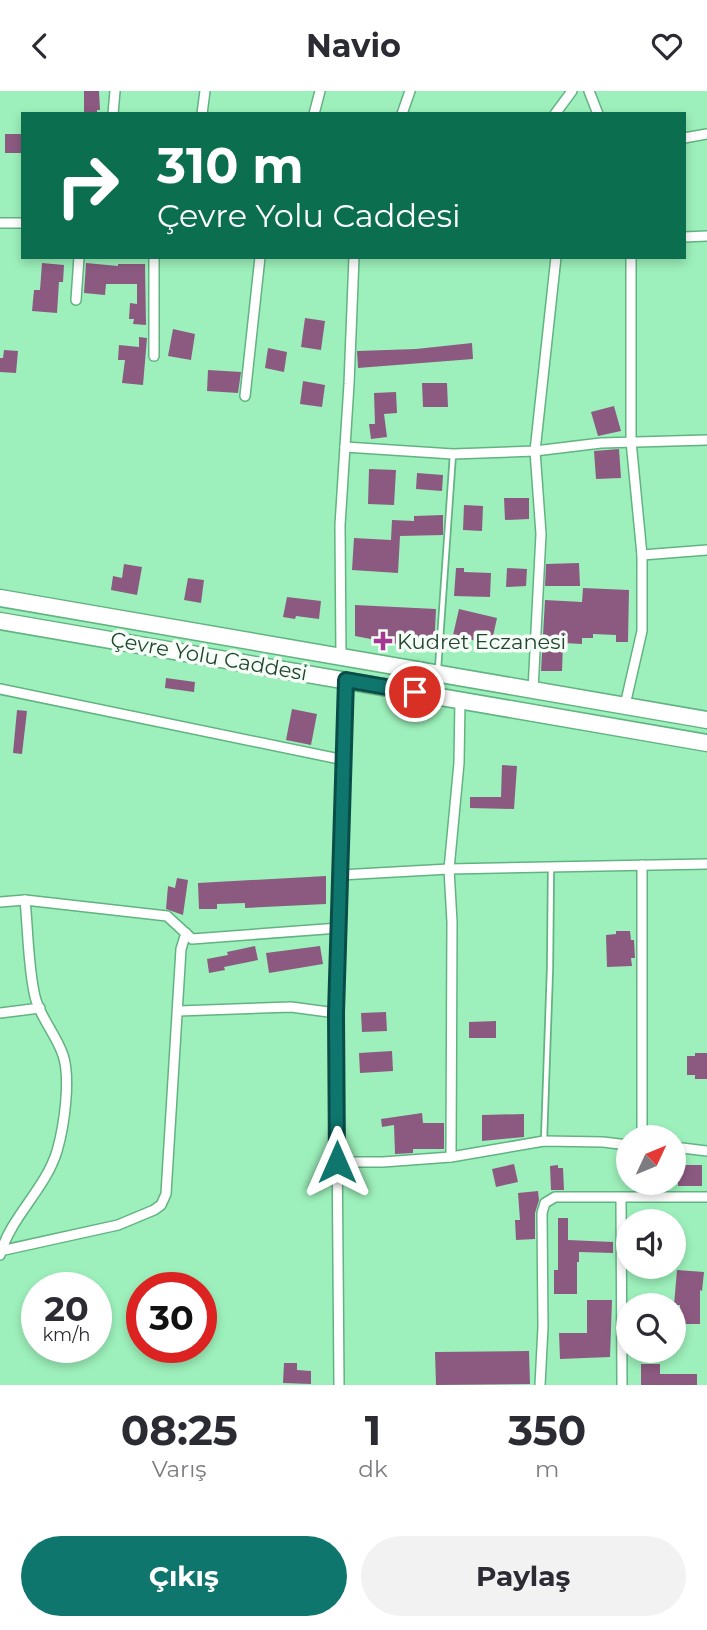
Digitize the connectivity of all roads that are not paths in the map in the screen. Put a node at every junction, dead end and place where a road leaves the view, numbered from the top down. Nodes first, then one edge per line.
1 (115, 91) edge
2 (205, 91) edge
3 (320, 91) edge
4 (410, 91) edge
5 (572, 91) edge
6 (589, 91) edge
7 (113, 112) edge
8 (202, 112) edge
9 (315, 112) edge
10 (403, 112) edge
11 (556, 112) edge
12 (597, 112) edge
13 (707, 134) edge
14 (686, 138) edge
15 (0, 223) edge
16 (21, 223) edge
17 (707, 236) edge
18 (686, 237) edge
19 (79, 259) edge
20 (154, 259) edge
21 (260, 259) edge
22 (354, 259) edge
23 (556, 259) edge
24 (631, 259) edge
25 (76, 300) dead end
26 (154, 356) dead end
27 (245, 396) dead end
28 (707, 440) edge
29 (631, 441) junction
30 (345, 447) junction
31 (536, 451) junction
32 (453, 454) junction
33 (707, 550) edge
34 (642, 555) junction
35 (0, 598) edge
36 (0, 621) edge
37 (341, 657) junction
38 (438, 673) junction
39 (346, 680) junction
40 (0, 689) edge
41 (533, 690) junction
42 (460, 700) junction
43 (625, 705) junction
44 (707, 720) edge
45 (707, 743) edge
46 (344, 760) junction
47 (707, 864) edge
48 (642, 865) junction
49 (551, 867) junction
50 (449, 869) junction
51 (340, 874) junction
52 (25, 900) junction
53 (0, 902) edge
54 (339, 928) junction
55 (186, 933) junction
56 (40, 1008) junction
57 (178, 1011) junction
58 (0, 1013) edge
59 (336, 1013) junction
60 (642, 1125) edge
61 (544, 1141) junction
62 (616, 1144) edge
63 (686, 1148) edge
64 (707, 1151) edge
65 (451, 1157) junction
66 (337, 1162) junction
67 (707, 1197) edge
68 (621, 1198) junction
69 (0, 1252) edge
70 (339, 1385) edge
71 (540, 1385) edge
72 (622, 1385) edge

1 - 7 street
2 - 8 street
3 - 9 street
4 - 10 street
5 - 11 street
6 - 12 street
13 - 14 street
15 - 16 street
17 - 18 street
19 - 25 street
20 - 26 street
21 - 27 street
22 - 30 street
23 - 31 street
24 - 29 street
28 - 29 street
29 - 31 street
29 - 34 street
30 - 32 street
30 - 37 street
31 - 32 street
31 - 41 street
32 - 38 lane
33 - 34 street
34 - 43 street
35 - 37 highway, Çevre Yolu Caddesi
36 - 39 highway, Çevre Yolu Caddesi
37 - 38 highway, Çevre Yolu Caddesi
38 - 41 highway, Çevre Yolu Caddesi
39 - 42 highway, Çevre Yolu Caddesi
39 - 46 street
40 - 46 street
41 - 43 highway, Çevre Yolu Caddesi
42 - 45 highway, Çevre Yolu Caddesi
42 - 50 street
43 - 44 highway, Çevre Yolu Caddesi
46 - 51 street
47 - 48 street
48 - 49 street
48 - 60 street
49 - 50 street
49 - 61 lane
50 - 51 street
50 - 65 street
51 - 54 street
52 - 53 street
52 - 55 street
52 - 56 street
54 - 55 street
54 - 59 street
55 - 57 street
56 - 58 street
56 - 69 street
57 - 59 street
57 - 69 street
59 - 66 street
61 - 62 street
61 - 65 street
63 - 64 street
65 - 66 street
66 - 70 street
67 - 68 street
68 - 71 street
68 - 72 street

